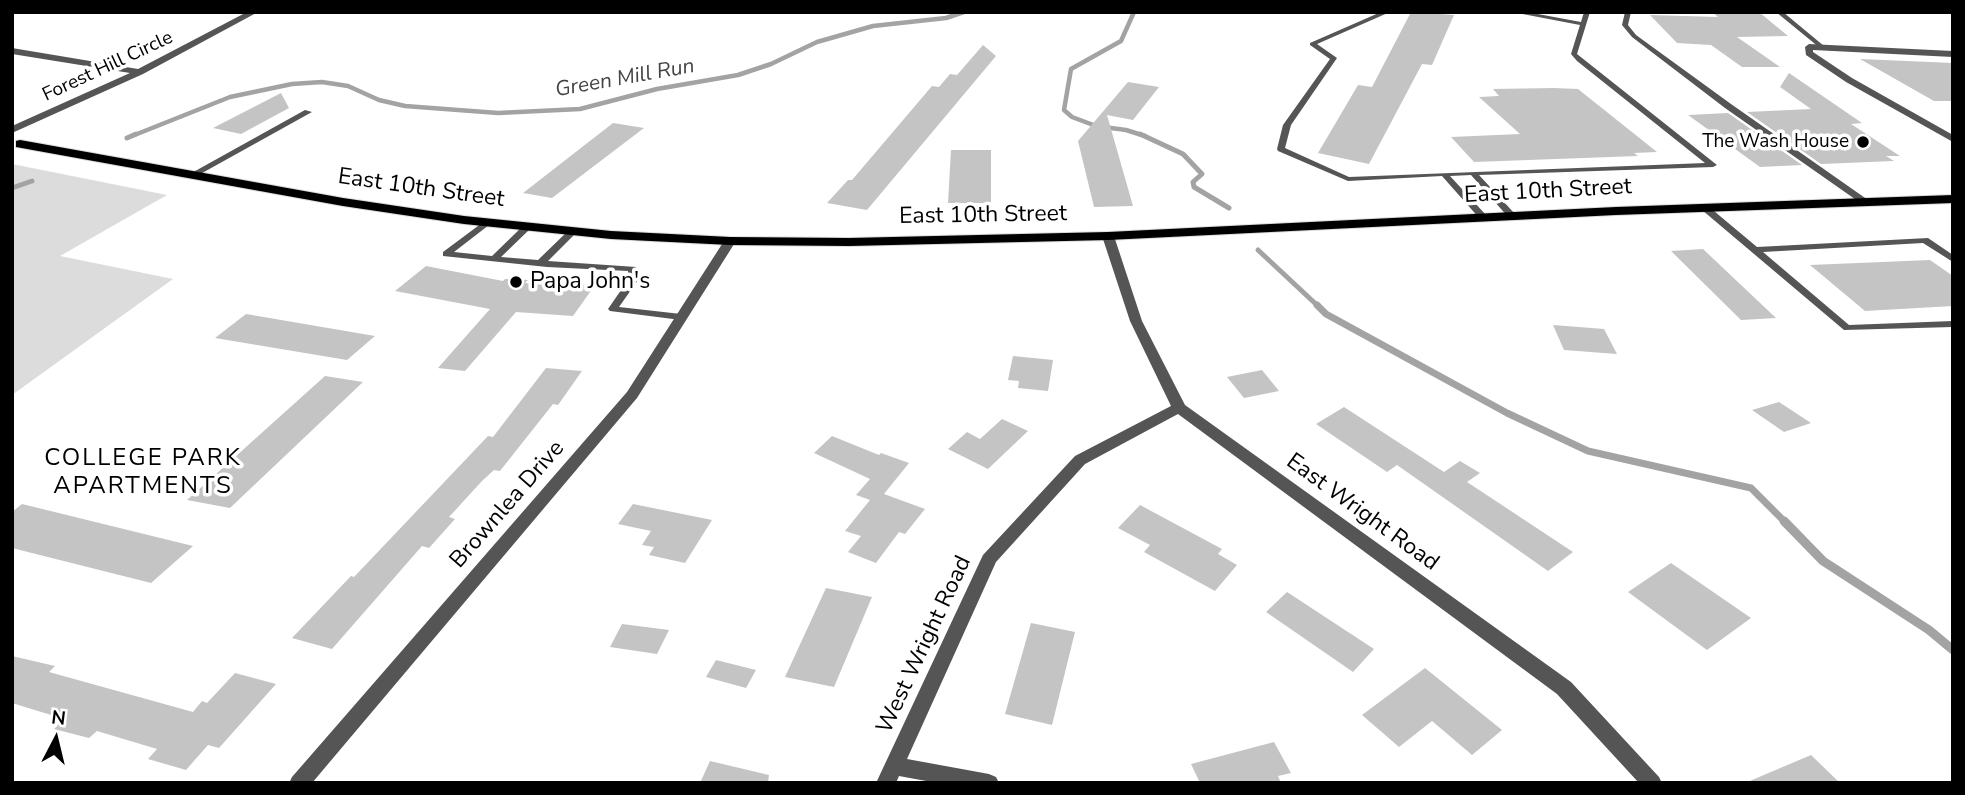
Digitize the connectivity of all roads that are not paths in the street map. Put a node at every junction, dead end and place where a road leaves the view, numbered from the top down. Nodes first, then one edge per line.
1 (254, 12) edge
2 (1387, 12) edge
3 (1515, 12) edge
4 (1587, 12) edge
5 (1628, 12) edge
6 (1779, 12) edge
7 (1584, 24) junction
8 (1822, 47) junction
9 (12, 51) edge
10 (1953, 54) edge
11 (140, 72) junction
12 (308, 112) dead end
13 (12, 130) edge
14 (1953, 139) edge
15 (20, 144) dead end
16 (1473, 173) junction
17 (1444, 174) junction
18 (192, 175) junction
19 (1953, 199) edge
20 (1865, 202) junction
21 (1705, 208) junction
22 (1512, 216) junction
23 (1483, 217) junction
24 (486, 222) junction
25 (527, 227) junction
26 (573, 232) junction
27 (1108, 236) junction
28 (730, 241) junction
29 (1755, 250) junction
30 (494, 258) junction
31 (1953, 259) edge
32 (541, 263) junction
33 (681, 317) junction
34 (1953, 324) edge
35 (1180, 408) junction
36 (889, 774) edge
37 (299, 783) edge
38 (989, 783) edge
39 (1652, 783) edge

1 - 11 street, Forest Hill Circle
2 - 17 lane
3 - 7 lane
4 - 7 lane
5 - 20 lane
6 - 8 lane
7 - 16 lane
8 - 10 street
8 - 14 street
9 - 11 street
11 - 13 street, Forest Hill Circle
12 - 18 lane
15 - 18 main road, East 10th Street
16 - 17 lane
16 - 22 lane
17 - 23 lane
18 - 24 main road, East 10th Street
19 - 20 main road, East 10th Street
20 - 21 main road, East 10th Street
21 - 22 main road, East 10th Street
21 - 29 lane
22 - 23 main road, East 10th Street
23 - 27 main road, East 10th Street
24 - 25 main road, East 10th Street
24 - 30 lane
25 - 26 main road, East 10th Street
25 - 30 lane
26 - 28 main road, East 10th Street
26 - 32 lane
27 - 28 main road, East 10th Street
27 - 35 street, East Wright Road
28 - 33 street, Brownlea Drive
29 - 31 lane
29 - 34 lane
30 - 32 lane
32 - 33 lane
33 - 37 street, Brownlea Drive
35 - 36 street, West Wright Road
35 - 39 street, East Wright Road
36 - 38 street

